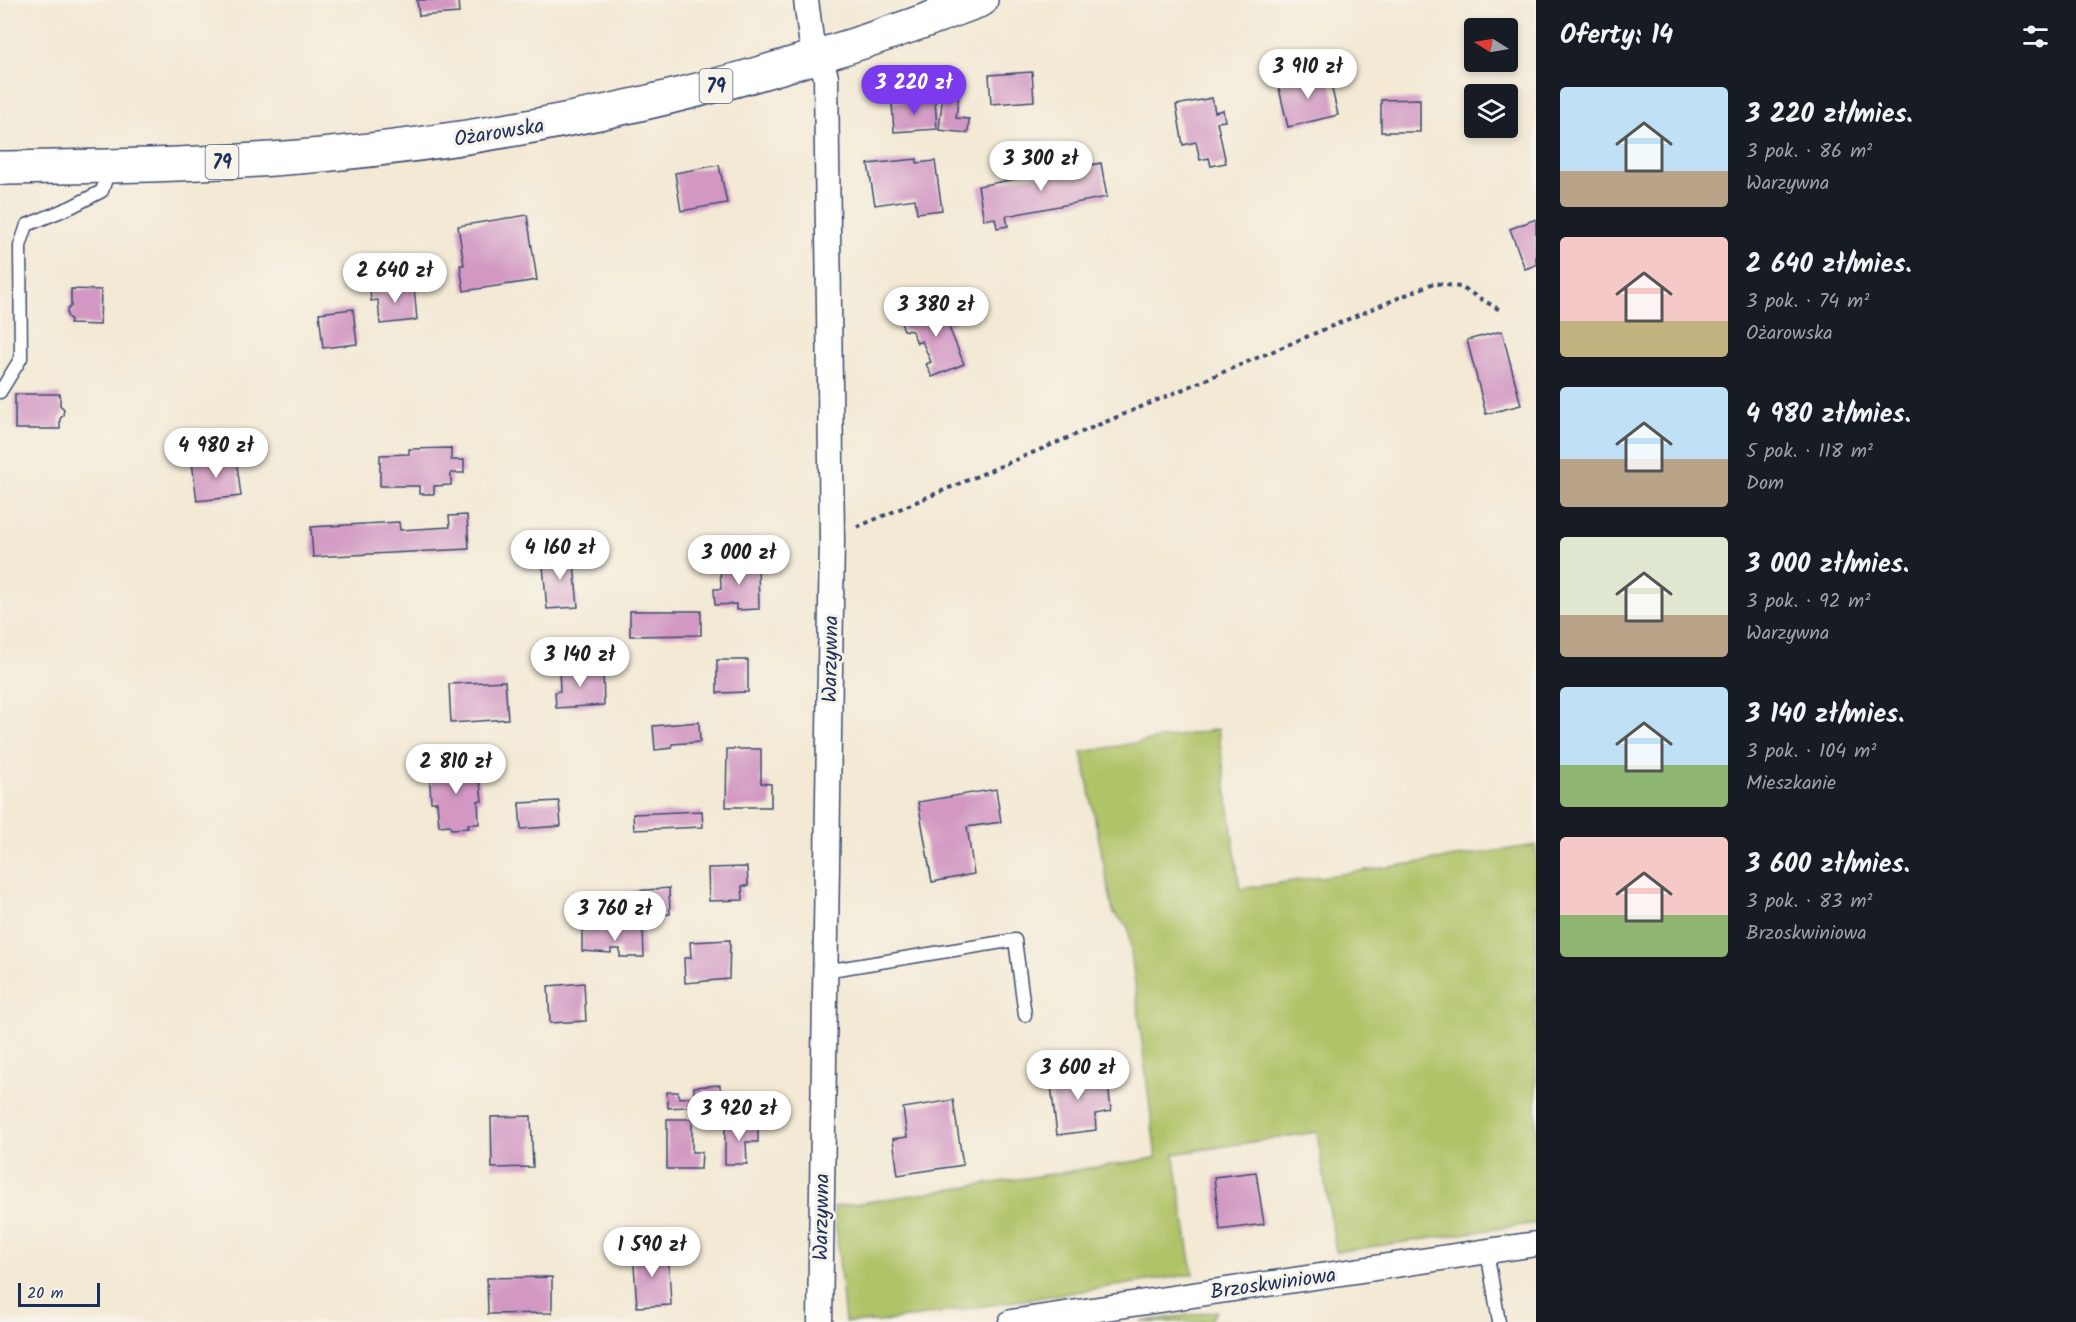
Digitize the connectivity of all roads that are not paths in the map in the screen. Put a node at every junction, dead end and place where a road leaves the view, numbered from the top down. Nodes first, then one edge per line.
1 (806, 0) edge
2 (981, 0) edge
3 (821, 56) junction
4 (110, 166) junction
5 (0, 168) edge
6 (0, 392) edge
7 (825, 971) junction
8 (1025, 1015) dead end
9 (1536, 1244) edge
10 (1487, 1251) junction
11 (820, 1322) edge
12 (1011, 1322) edge
13 (1498, 1322) edge

1 - 3 street, Warzywna
2 - 3 main road, Ożarowska / 79
3 - 4 main road, Ożarowska / 79
3 - 7 street, Warzywna
4 - 5 main road, Ożarowska / 79
4 - 6 lane
7 - 8 lane
7 - 11 street, Warzywna
9 - 10 street, Brzoskwiniowa
10 - 12 street, Brzoskwiniowa
10 - 13 lane

